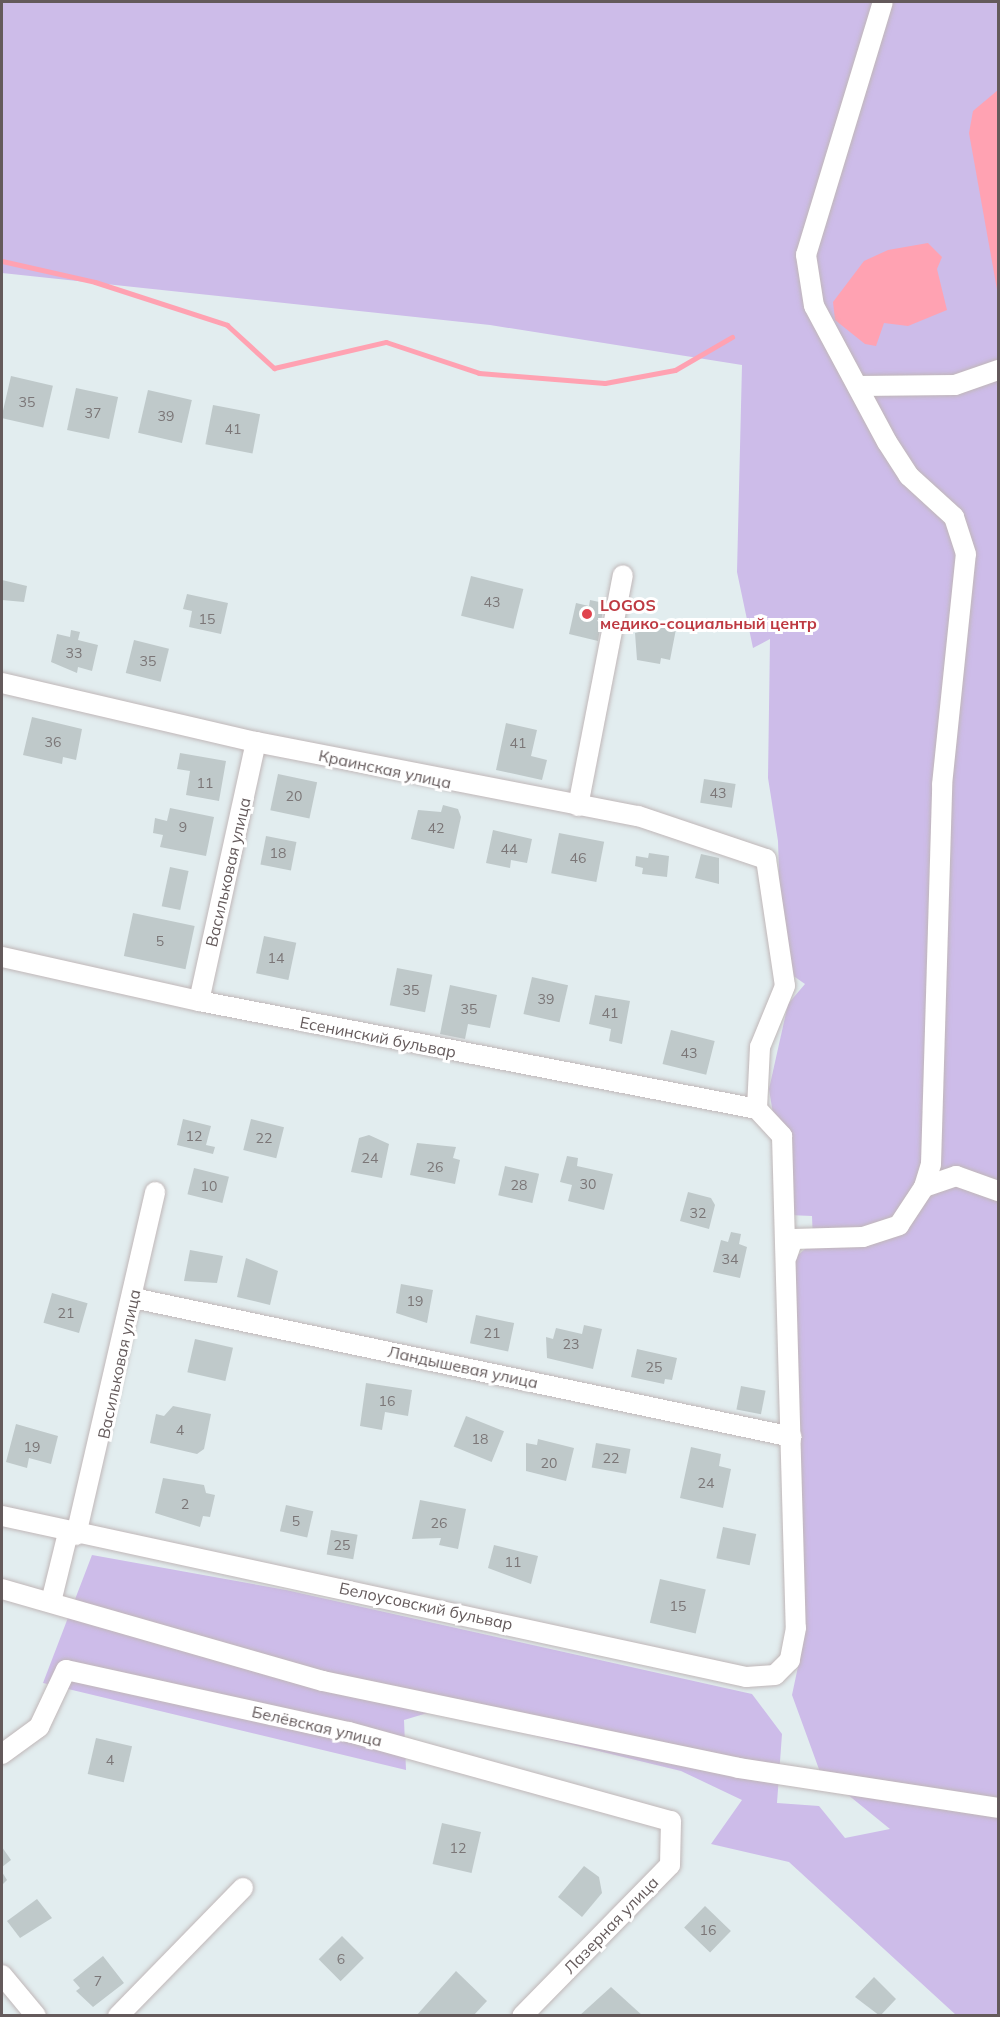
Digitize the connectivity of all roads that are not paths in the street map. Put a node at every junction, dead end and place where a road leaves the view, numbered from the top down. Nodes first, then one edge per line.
1 (883, 2) edge
2 (999, 370) edge
3 (859, 386) junction
4 (623, 575) dead end
5 (2, 683) edge
6 (256, 742) junction
7 (578, 806) junction
8 (2, 957) edge
9 (199, 1001) junction
10 (757, 1109) junction
11 (924, 1187) junction
12 (156, 1191) dead end
13 (999, 1191) edge
14 (786, 1259) junction
15 (133, 1298) junction
16 (792, 1437) junction
17 (2, 1516) edge
18 (72, 1534) junction
19 (2, 1589) edge
20 (51, 1602) junction
21 (2, 1754) edge
22 (999, 1808) edge
23 (671, 1821) joint
24 (243, 1888) dead end
25 (2, 1976) edge
26 (36, 2016) edge
27 (118, 2016) edge
28 (522, 2016) edge

1 - 3 street
2 - 3 street
3 - 11 street
4 - 7 street
5 - 6 street, Краинская улица
6 - 7 street, Краинская улица
6 - 9 street, Васильковая улица
7 - 10 street, Краинская улица
8 - 9 street, Есенинский бульвар
9 - 10 street, Есенинский бульвар
10 - 14 street
11 - 13 street
11 - 14 street
12 - 15 street, Васильковая улица
14 - 16 street
15 - 16 street, Ландышевая улица
15 - 18 street, Васильковая улица
16 - 18 street, Белоусовский бульвар
17 - 18 street, Белоусовский бульвар
18 - 20 street, Васильковая улица
19 - 20 street
20 - 22 street
21 - 23 street, Белёвская улица
23 - 28 street, Лазерная улица
24 - 27 street
25 - 26 street

